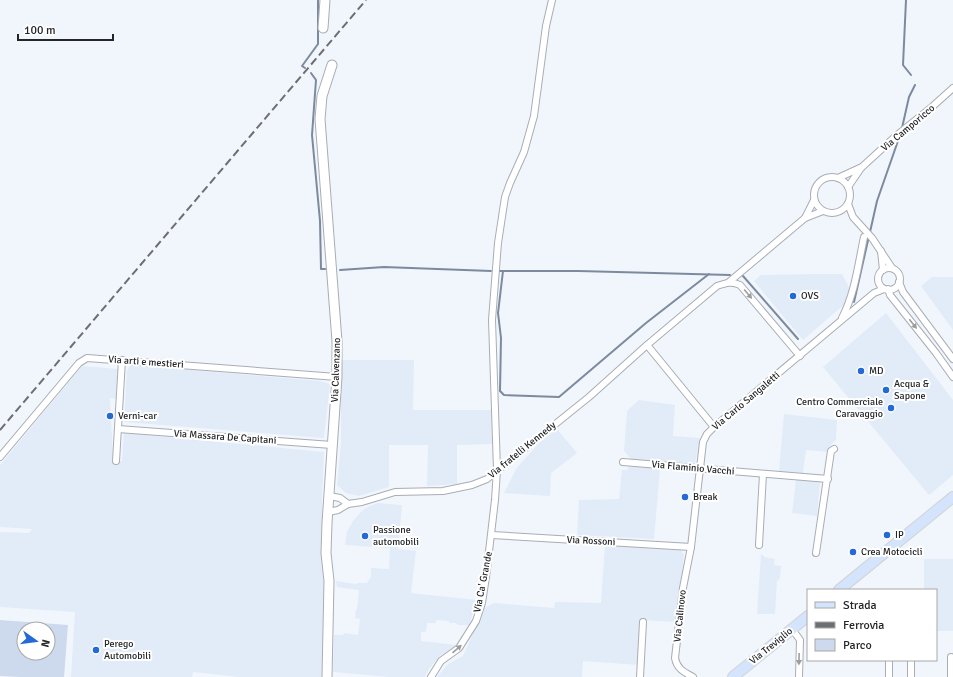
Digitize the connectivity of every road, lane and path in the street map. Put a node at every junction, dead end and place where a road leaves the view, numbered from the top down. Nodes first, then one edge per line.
1 (325, 0) edge
2 (552, 0) edge
3 (323, 28) dead end
4 (332, 66) dead end
5 (953, 88) edge
6 (862, 167) junction
7 (838, 178) junction
8 (848, 187) junction
9 (814, 200) junction
10 (848, 204) junction
11 (823, 211) junction
12 (841, 212) junction
13 (853, 217) junction
14 (805, 218) junction
15 (864, 237) dead end
16 (881, 250) junction
17 (892, 268) junction
18 (883, 270) junction
19 (729, 282) junction
20 (878, 282) junction
21 (899, 282) junction
22 (886, 289) junction
23 (874, 293) junction
24 (841, 321) junction
25 (647, 345) junction
26 (944, 346) junction
27 (936, 353) junction
28 (800, 356) junction
29 (953, 359) edge
30 (122, 360) junction
31 (337, 377) junction
32 (953, 377) edge
33 (714, 427) junction
34 (118, 429) junction
35 (332, 445) junction
36 (834, 449) dead end
37 (0, 457) edge
38 (116, 461) dead end
39 (623, 462) dead end
40 (699, 469) junction
41 (497, 470) junction
42 (763, 474) junction
43 (828, 479) junction
44 (329, 496) junction
45 (953, 497) edge
46 (348, 504) junction
47 (328, 512) junction
48 (492, 535) junction
49 (759, 545) dead end
50 (691, 547) junction
51 (816, 553) dead end
52 (840, 589) edge
53 (807, 617) edge
54 (643, 622) dead end
55 (792, 629) junction
56 (951, 657) dead end
57 (889, 661) edge
58 (911, 661) edge
59 (327, 677) edge
60 (431, 677) edge
61 (640, 677) edge
62 (693, 677) edge
63 (733, 677) edge
64 (799, 677) edge
65 (889, 677) edge
66 (911, 677) edge
67 (951, 677) edge

1 - 3 street
2 - 41 street, Via Ca' Grande
4 - 31 street, Via Calvenzano
5 - 6 street, Via Camporicco
6 - 7 street, Via Camporicco
6 - 8 street, Via Camporicco
7 - 8 street
7 - 9 street
8 - 10 street
9 - 11 street
9 - 14 street
10 - 12 street
10 - 13 street
11 - 12 street
11 - 14 street
12 - 13 street
13 - 16 street
14 - 19 street, Via fratelli Kennedy
15 - 24 street
16 - 17 street
16 - 18 street
17 - 18 street
17 - 21 street
18 - 20 street
19 - 25 street, Via fratelli Kennedy
19 -> 28 street
20 - 22 street
20 - 23 street
21 - 22 street
21 - 26 street
22 - 23 street, Via Carlo Sangaletti
22 -> 27 street
23 - 24 street, Via Carlo Sangaletti
24 - 28 street, Via Carlo Sangaletti
25 - 33 street
25 - 41 street, Via fratelli Kennedy
26 - 27 street
26 - 29 street
27 - 32 street
28 - 33 street, Via Carlo Sangaletti
30 - 31 street, Via arti e mestieri
30 - 34 street
30 - 37 street, Via arti e mestieri
31 - 35 street, Via Calvenzano
33 - 40 street, Via Carlo Sangaletti
34 - 35 street, Via Massara De Capitani
34 - 38 street
35 - 44 street, Via Calvenzano
36 - 43 street
39 - 40 street, Via Flaminio Vacchi
40 - 42 street, Via Flaminio Vacchi
40 - 50 street, Via Carlo Sangaletti
41 - 46 street, Via fratelli Kennedy
41 - 48 street, Via Ca' Grande
42 - 43 street, Via Flaminio Vacchi
42 - 49 street
43 - 51 street
44 - 46 street
44 - 47 street, Via Calvenzano
45 - 52 main road
46 - 47 street, Via fratelli Kennedy
47 - 59 street, Via Calvenzano
48 - 50 street, Via Rossoni
60 -> 48 street, Via Ca' Grande
50 - 62 street, Via Calinovo
53 - 55 main road, Via Treviglio
54 - 61 street
55 - 63 main road, Via Treviglio
55 -> 64 street
56 - 67 street
57 - 65 street
58 - 66 street

